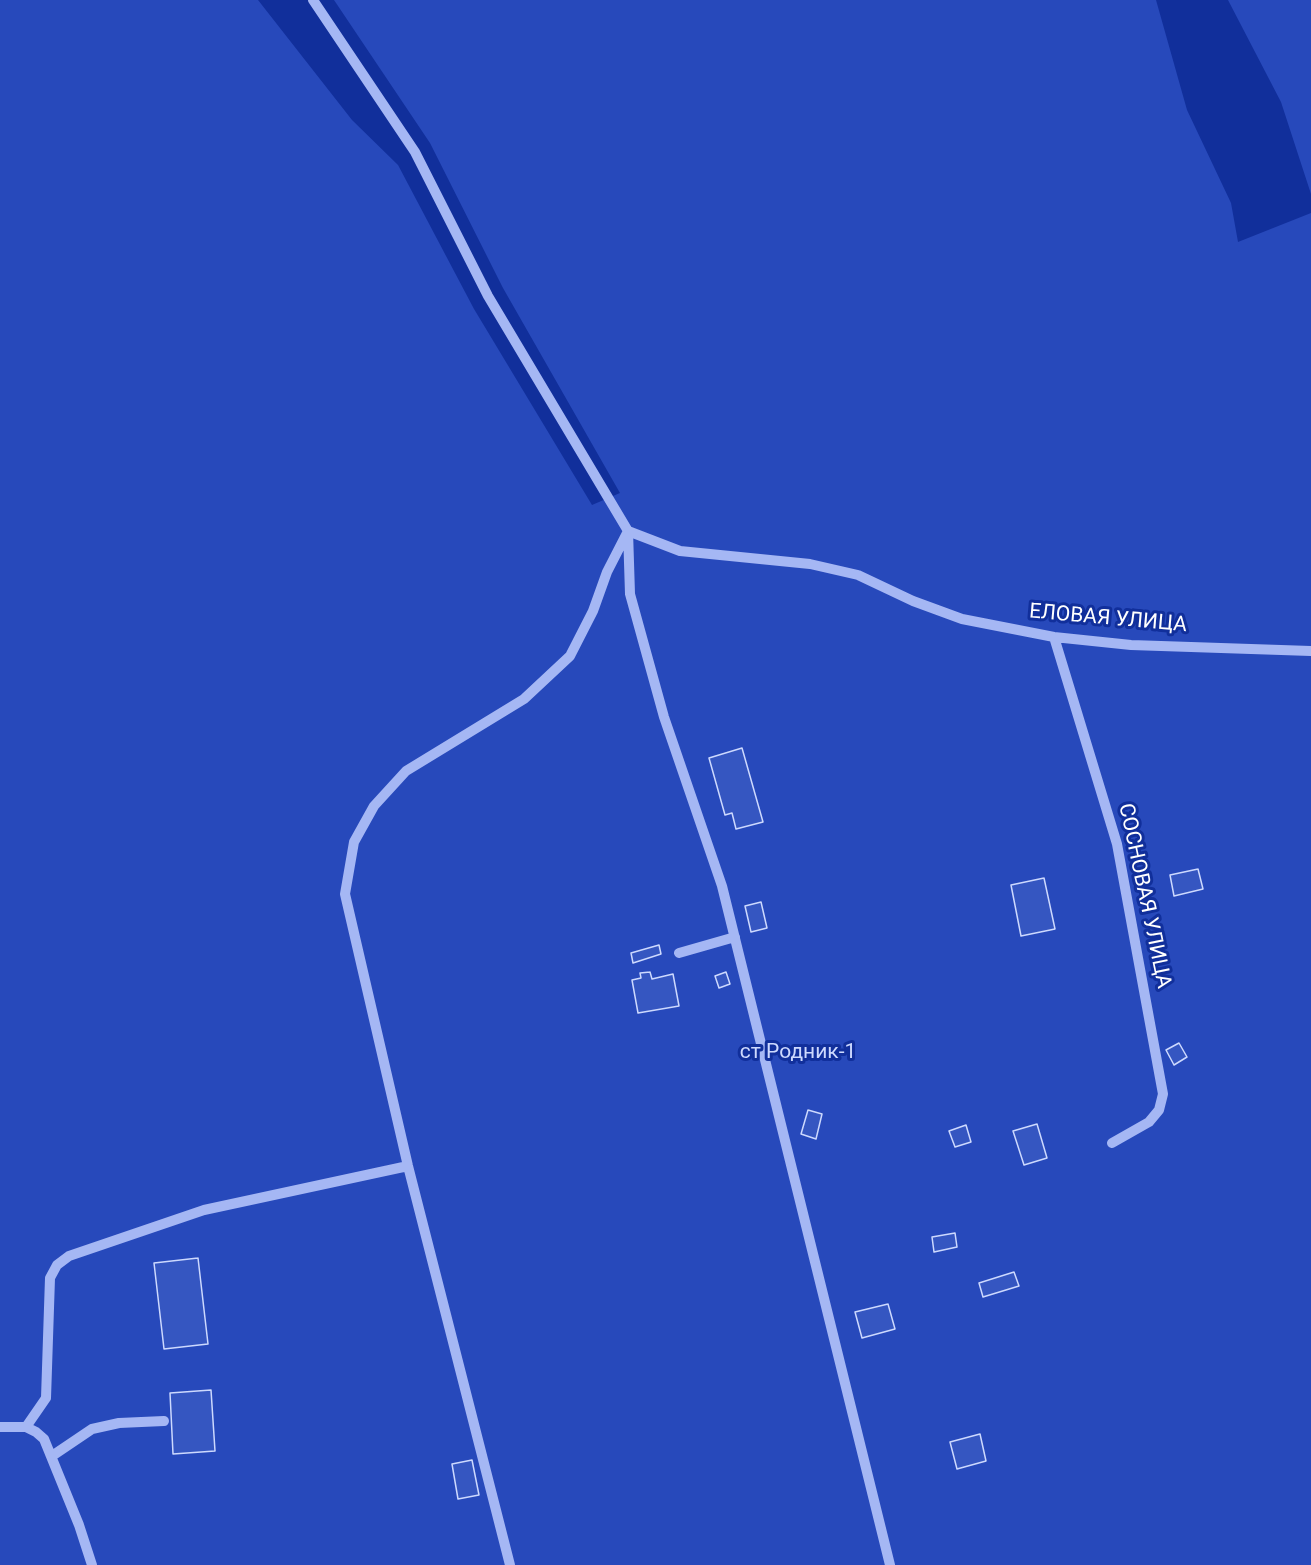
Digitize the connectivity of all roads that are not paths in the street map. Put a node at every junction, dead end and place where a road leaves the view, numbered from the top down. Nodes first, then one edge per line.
1 (313, 0) edge
2 (628, 531) junction
3 (1054, 637) junction
4 (1311, 651) edge
5 (735, 937) junction
6 (679, 953) dead end
7 (1112, 1143) dead end
8 (408, 1166) junction
9 (164, 1421) dead end
10 (0, 1427) edge
11 (26, 1427) junction
12 (52, 1456) junction
13 (92, 1565) edge
14 (510, 1565) edge
15 (890, 1565) edge

1 - 2 street
2 - 3 street, ЕЛОВАЯ УЛИЦА
2 - 5 street
2 - 8 street
3 - 4 street, ЕЛОВАЯ УЛИЦА
3 - 7 street, СОСНОВАЯ УЛИЦА
5 - 6 street
5 - 15 street
8 - 11 street
8 - 14 street
9 - 12 street
10 - 11 street
11 - 12 street
12 - 13 street

